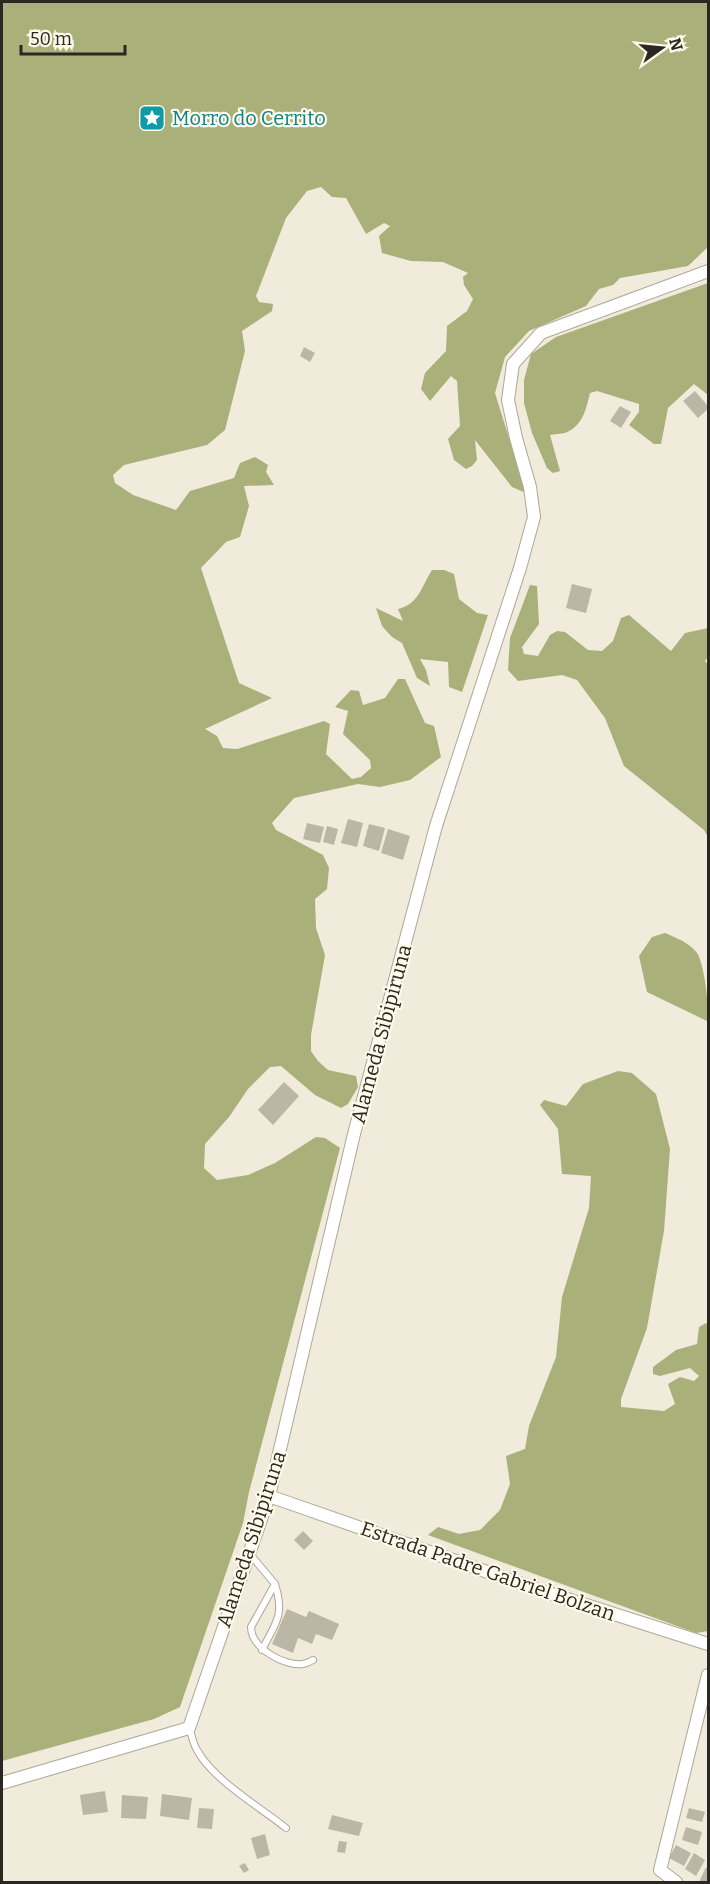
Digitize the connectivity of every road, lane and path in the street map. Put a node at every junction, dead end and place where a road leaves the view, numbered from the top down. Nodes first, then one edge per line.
1 (708, 270) edge
2 (269, 1496) junction
3 (248, 1553) junction
4 (275, 1584) junction
5 (708, 1644) edge
6 (262, 1650) junction
7 (313, 1660) dead end
8 (708, 1675) edge
9 (189, 1728) junction
10 (2, 1783) edge
11 (286, 1828) dead end
12 (676, 1882) edge

1 - 2 street, Alameda Sibipiruna
2 - 3 street, Alameda Sibipiruna
2 - 5 street, Estrada Padre Gabriel Bolzan
3 - 4 lane
3 - 9 street, Alameda Sibipiruna
4 - 6 lane
4 - 6 lane
6 - 7 lane
8 - 12 street
9 - 10 street
9 - 11 lane

